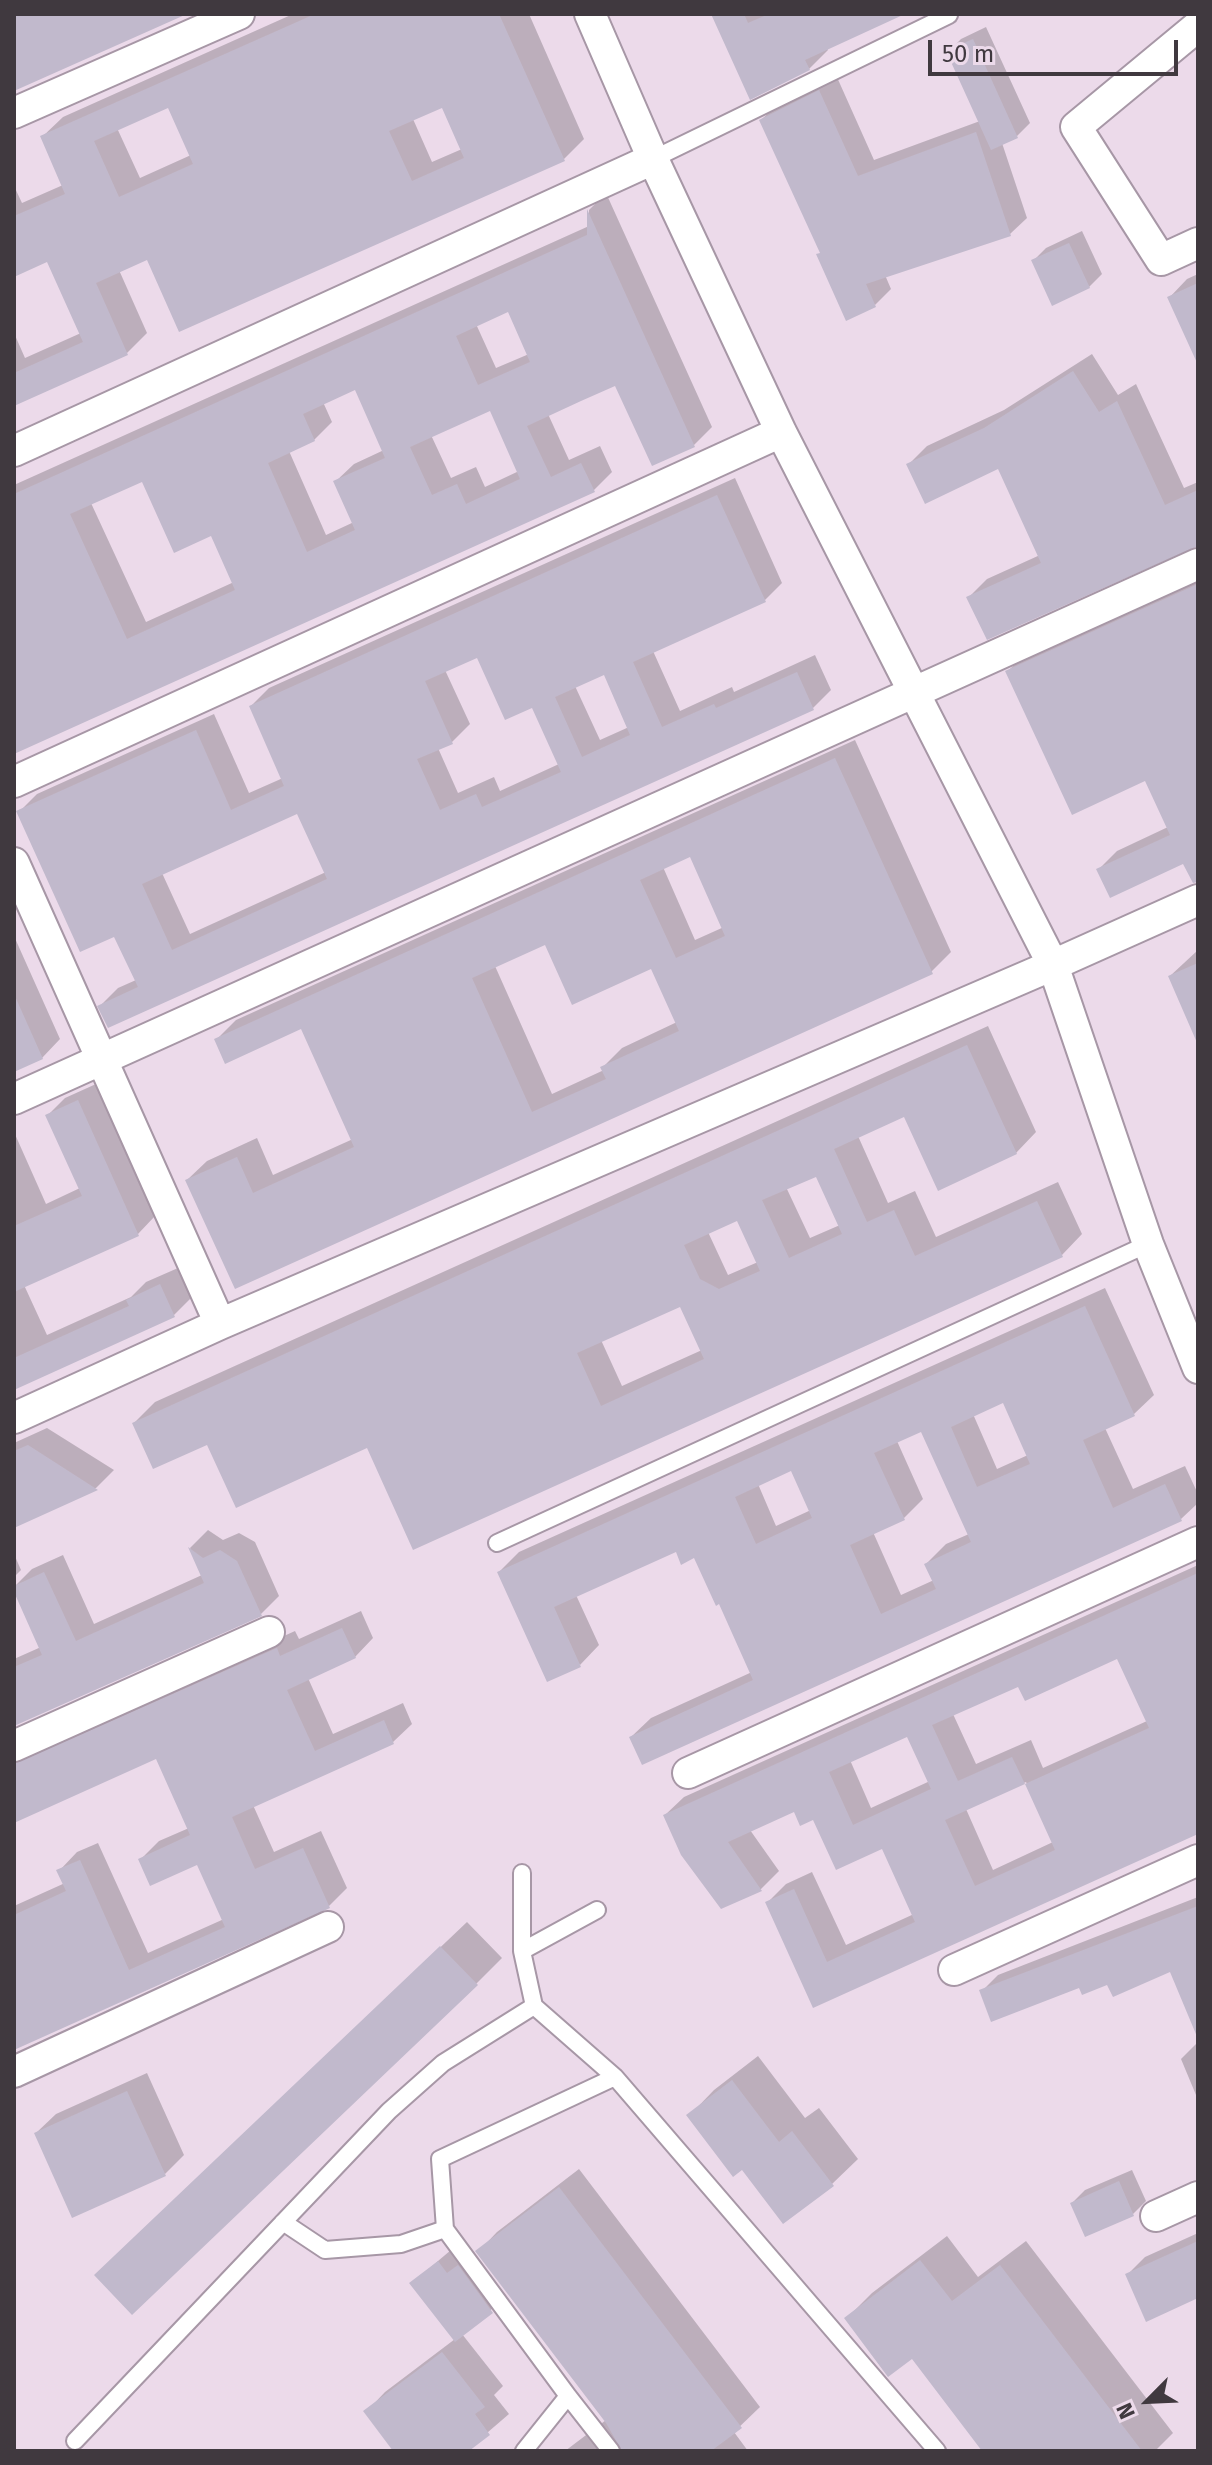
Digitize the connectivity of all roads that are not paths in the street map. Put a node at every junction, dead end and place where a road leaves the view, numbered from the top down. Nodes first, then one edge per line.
1 (239, 14) edge
2 (590, 14) edge
3 (949, 15) edge
4 (1198, 26) edge
5 (14, 113) edge
6 (653, 159) junction
7 (1198, 243) edge
8 (781, 432) junction
9 (14, 451) edge
10 (1198, 564) edge
11 (916, 692) junction
12 (14, 782) edge
13 (14, 863) edge
14 (1198, 900) edge
15 (1053, 965) junction
16 (103, 1059) junction
17 (14, 1099) edge
18 (1148, 1244) junction
19 (220, 1324) junction
20 (1198, 1368) edge
21 (14, 1418) edge
22 (1198, 1542) edge
23 (497, 1543) dead end
24 (269, 1632) dead end
25 (14, 1746) edge
26 (688, 1773) dead end
27 (1198, 1860) edge
28 (522, 1873) dead end
29 (597, 1910) dead end
30 (328, 1927) dead end
31 (522, 1951) junction
32 (954, 1970) dead end
33 (534, 2006) junction
34 (14, 2072) edge
35 (615, 2077) junction
36 (1198, 2197) edge
37 (1156, 2216) dead end
38 (283, 2222) junction
39 (445, 2229) junction
40 (568, 2396) junction
41 (75, 2441) dead end
42 (524, 2451) edge
43 (611, 2451) edge
44 (937, 2451) edge

1 - 5 street
2 - 6 street
3 - 6 lane
4 - 7 street
6 - 8 street
6 - 9 street
8 - 11 street
8 - 12 street
10 - 11 street
11 - 15 street
11 - 16 street
13 - 16 street
14 - 15 street
15 - 18 street
15 - 19 street
16 - 17 street
16 - 19 street
18 - 20 street
18 - 23 lane
19 - 21 street
22 - 26 street
24 - 25 street
27 - 32 street
28 - 31 lane
29 - 31 lane
30 - 34 street
31 - 33 lane
33 - 35 lane
33 - 38 lane
35 - 39 lane
35 - 44 lane
36 - 37 street
38 - 39 lane
38 - 41 lane
39 - 40 lane
40 - 42 lane
40 - 43 lane

